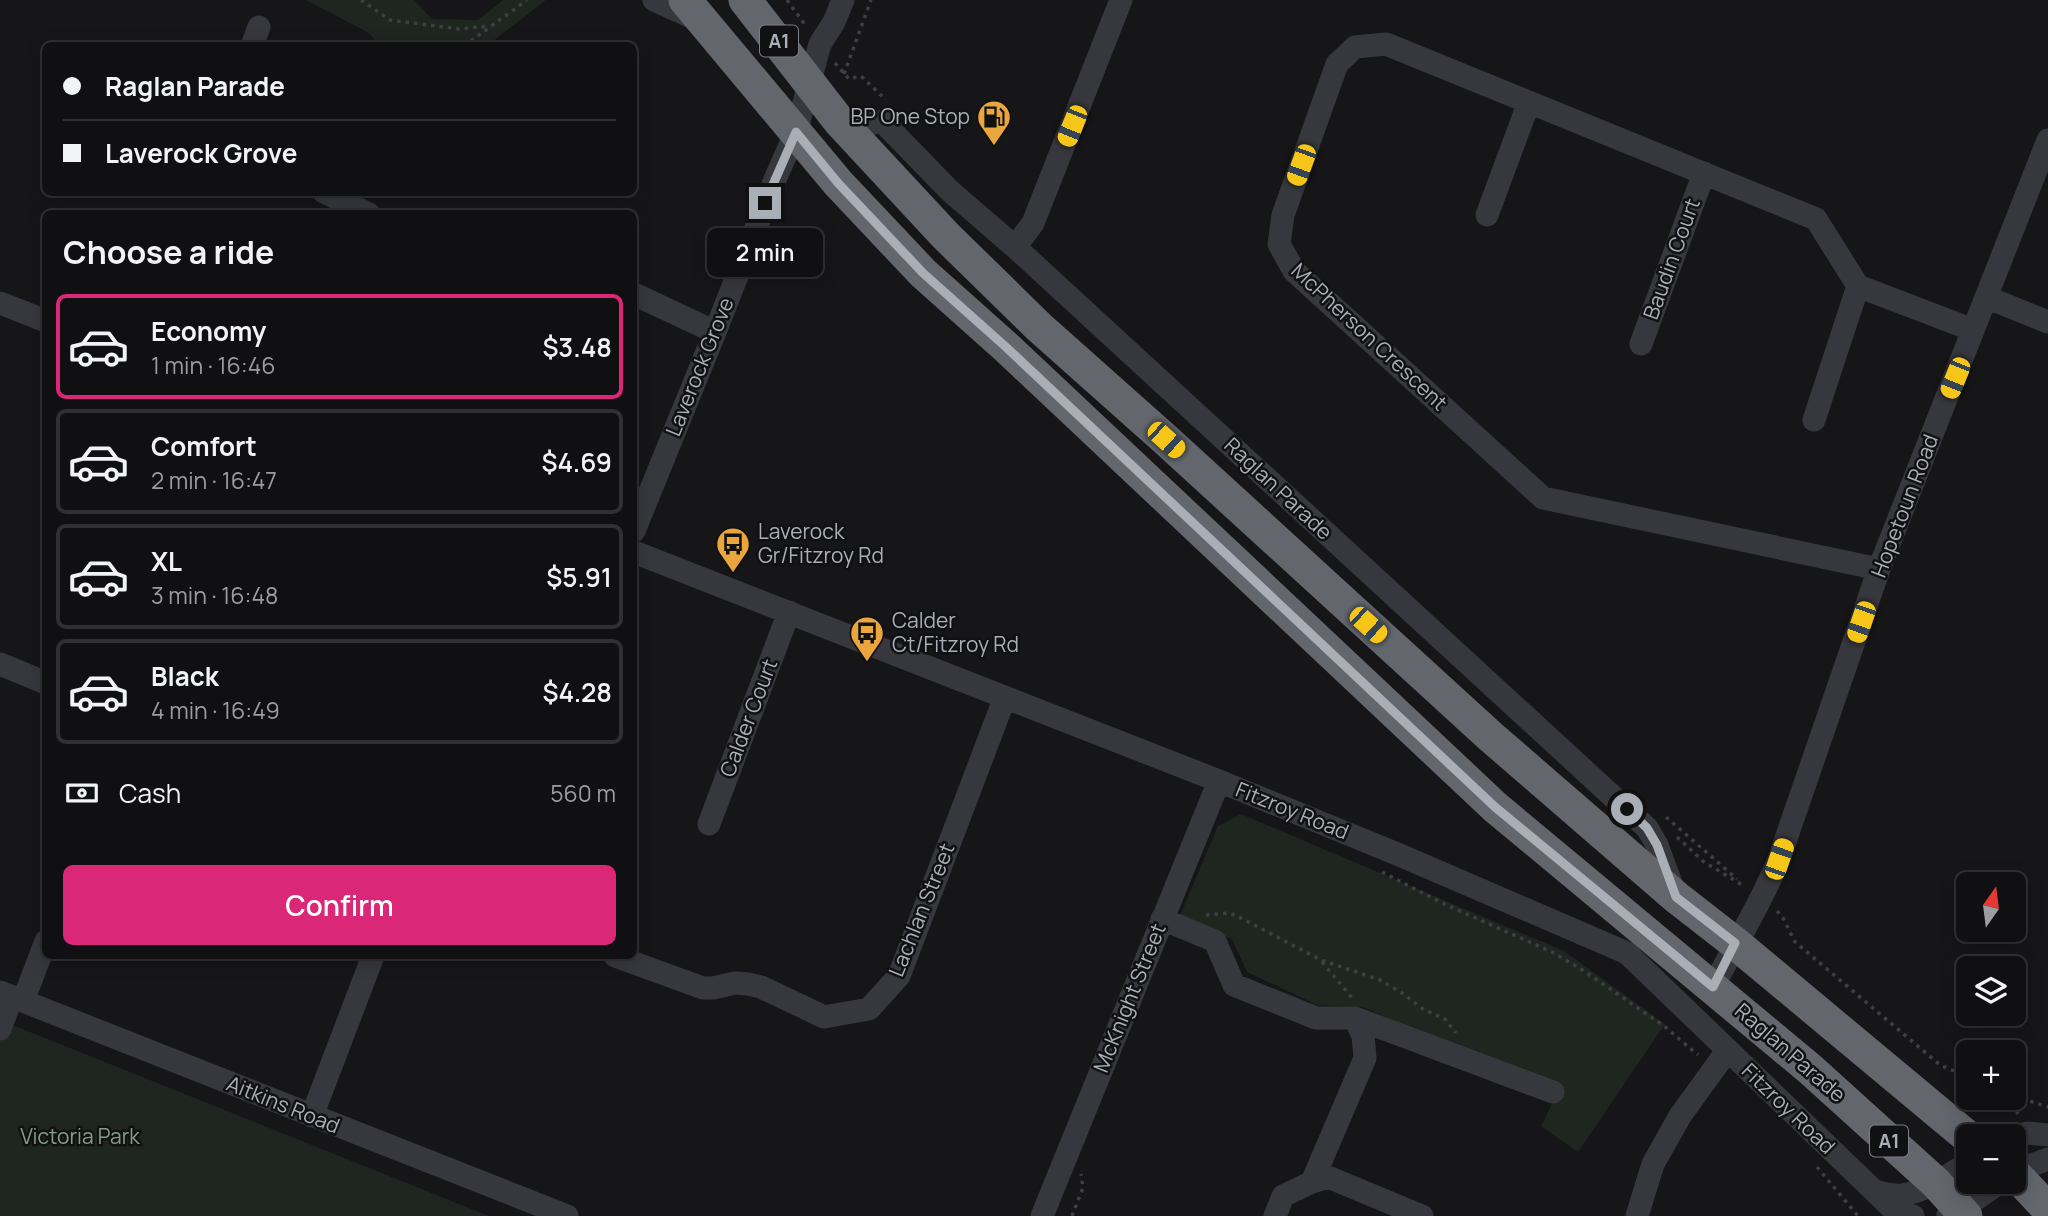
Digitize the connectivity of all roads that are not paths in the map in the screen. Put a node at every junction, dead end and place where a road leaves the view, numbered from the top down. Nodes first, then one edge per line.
1 (654, 0) edge
2 (745, 0) edge
3 (843, 0) edge
4 (1121, 0) edge
5 (695, 11) edge
6 (810, 84) junction
7 (1530, 102) junction
8 (848, 130) junction
9 (796, 132) junction
10 (2048, 139) edge
11 (2043, 168) edge
12 (1704, 173) junction
13 (332, 196) edge
14 (361, 210) edge
15 (1486, 215) dead end
16 (1015, 247) junction
17 (1858, 286) junction
18 (637, 295) edge
19 (1986, 297) junction
20 (0, 303) edge
21 (42, 319) edge
22 (2048, 322) edge
23 (1973, 330) junction
24 (715, 332) junction
25 (1641, 344) dead end
26 (1814, 420) dead end
27 (637, 524) edge
28 (637, 553) edge
29 (1879, 569) junction
30 (789, 612) junction
31 (0, 664) edge
32 (42, 681) edge
33 (1005, 697) junction
34 (1219, 781) junction
35 (709, 824) dead end
36 (1676, 897) junction
37 (1169, 922) junction
38 (1735, 943) junction
39 (42, 948) edge
40 (372, 959) edge
41 (623, 959) edge
42 (1713, 987) junction
43 (12, 997) edge
44 (1355, 1018) junction
45 (0, 1029) edge
46 (1727, 1051) junction
47 (1553, 1092) dead end
48 (312, 1116) junction
49 (1956, 1127) edge
50 (2026, 1133) edge
51 (2048, 1135) edge
52 (2048, 1159) edge
53 (2026, 1168) edge
54 (1956, 1170) edge
55 (1311, 1182) junction
56 (1936, 1183) junction
57 (2026, 1186) edge
58 (1874, 1191) junction
59 (1984, 1194) edge
60 (2048, 1209) edge
61 (1957, 1214) edge
62 (567, 1216) edge
63 (1042, 1216) edge
64 (1275, 1216) edge
65 (1422, 1216) edge
66 (1637, 1216) edge
67 (1913, 1216) edge

1 - 5 street, Raglan Parade
2 - 6 highway, Raglan Parade / A1
3 - 6 street, Laverock Grove
4 - 16 street
5 - 9 highway, Raglan Parade / A1
6 - 8 highway, Raglan Parade / A1
6 - 9 street, Laverock Grove
7 - 12 street, McPherson Crescent
7 - 15 street
7 - 29 street, McPherson Crescent
8 - 16 street, Raglan Parade
8 - 36 highway, Raglan Parade / A1
9 - 24 street, Laverock Grove
9 - 42 highway, Raglan Parade / A1
10 - 11 street, Hopetoun Road
11 - 19 street, Hopetoun Road
12 - 17 street, McPherson Crescent
12 - 25 street, Baudin Court
13 - 14 street
16 - 36 street, Raglan Parade
17 - 23 street
17 - 26 street
18 - 24 street
19 - 22 street
19 - 23 street, Hopetoun Road
20 - 21 street
23 - 29 street, Hopetoun Road
24 - 27 street, Laverock Grove
28 - 30 street, Fitzroy Road
29 - 38 street, Hopetoun Road
30 - 33 street, Fitzroy Road
30 - 35 street, Calder Court
31 - 32 street
33 - 34 street, Fitzroy Road
33 - 41 street, Lachlan Street
34 - 37 street, McKnight Street
34 - 46 street, Fitzroy Road
36 - 38 highway, Raglan Parade / A1
37 - 44 street
37 - 63 street, McKnight Street
38 - 42 street, Hopetoun Road
38 - 49 highway, Raglan Parade / A1
39 - 43 street
40 - 48 street
42 - 56 highway, Raglan Parade / A1
43 - 45 street
43 - 48 street, Aitkins Road
44 - 47 street
44 - 55 street
46 - 58 street, Fitzroy Road
46 - 66 street
48 - 62 street, Aitkins Road
50 - 51 street
52 - 53 street
54 - 56 street
55 - 64 street
55 - 65 street
56 - 58 street
56 - 61 highway, Raglan Parade / A1
57 - 60 highway
58 - 67 street, Fitzroy Road
59 - 61 street

